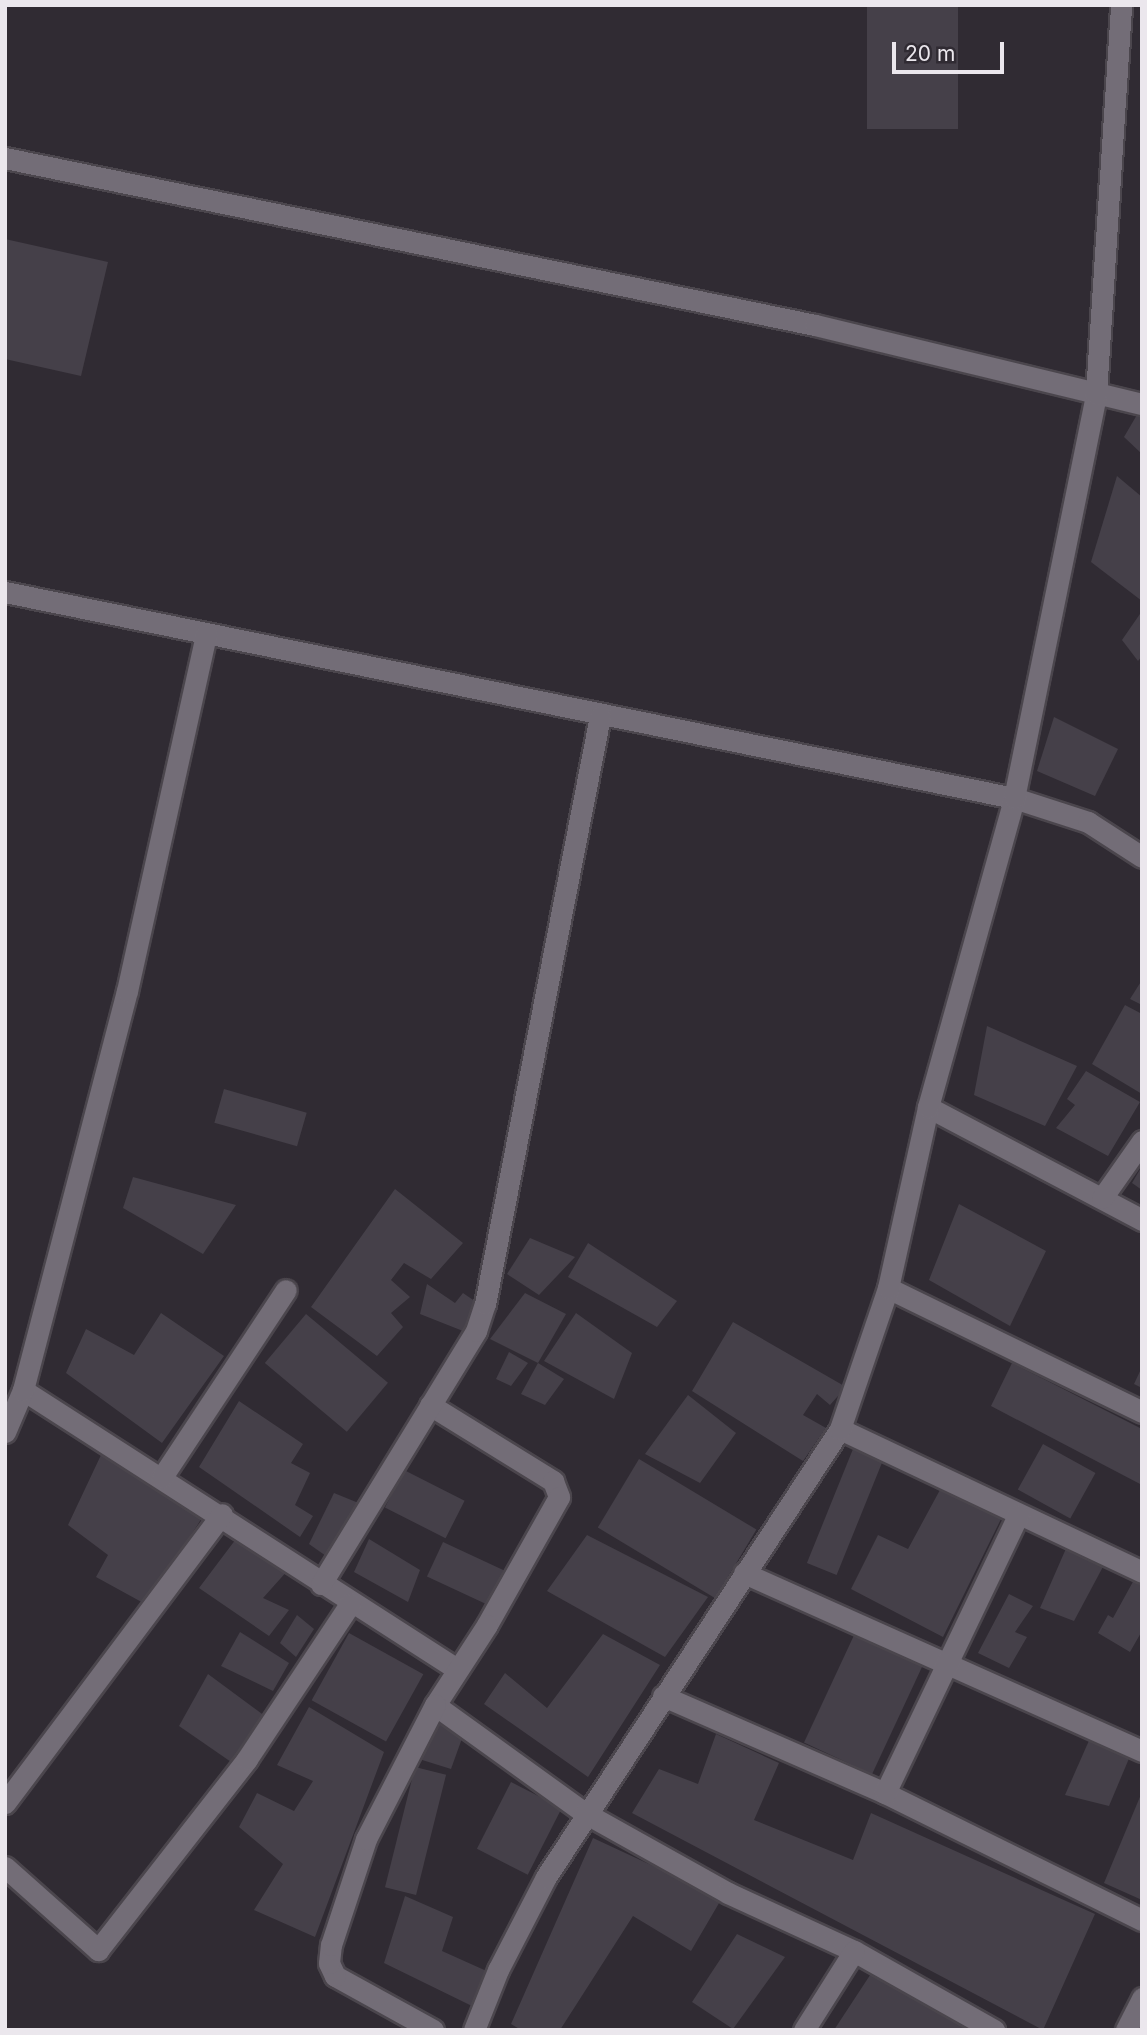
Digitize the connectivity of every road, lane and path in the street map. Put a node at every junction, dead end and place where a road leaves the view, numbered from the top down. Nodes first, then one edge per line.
1 (1121, 5) edge
2 (5, 158) edge
3 (1096, 394) junction
4 (1142, 404) edge
5 (5, 592) edge
6 (205, 634) junction
7 (600, 716) junction
8 (1014, 798) junction
9 (1142, 857) edge
10 (928, 1107) junction
11 (1142, 1141) edge
12 (1102, 1198) junction
13 (1142, 1220) edge
14 (888, 1288) junction
15 (286, 1290) dead end
16 (23, 1390) junction
17 (430, 1405) junction
18 (1142, 1412) edge
19 (840, 1429) junction
20 (5, 1432) edge
21 (162, 1477) junction
22 (222, 1514) junction
23 (1018, 1515) junction
24 (1142, 1572) edge
25 (744, 1573) junction
26 (321, 1584) junction
27 (350, 1604) junction
28 (943, 1664) junction
29 (457, 1669) junction
30 (663, 1696) junction
31 (435, 1705) junction
32 (1142, 1751) edge
33 (885, 1793) junction
34 (5, 1803) edge
35 (585, 1813) junction
36 (5, 1867) edge
37 (1142, 1920) edge
38 (854, 1951) junction
39 (433, 2030) edge
40 (474, 2030) edge
41 (804, 2030) edge
42 (994, 2030) edge

1 - 3 street
2 - 3 street
3 - 4 street
3 - 8 street
5 - 6 street
6 - 7 street
6 - 16 street
7 - 8 street
7 - 17 street
8 - 9 street
8 - 10 street
10 - 12 street
10 - 14 street
11 - 12 street
12 - 13 street
14 - 18 street
14 - 19 street
15 - 21 street
16 - 20 street
16 - 21 street
17 - 26 street
17 - 29 street
19 - 23 street
19 - 25 street
21 - 22 street
22 - 26 street
22 - 34 street
23 - 24 street
23 - 28 street
25 - 28 street
25 - 30 street
26 - 27 street
27 - 29 street
27 - 36 street
28 - 32 street
28 - 33 street
29 - 31 street
30 - 33 street
30 - 35 street
31 - 35 street
31 - 39 street
33 - 37 street
35 - 38 street
35 - 40 street
38 - 41 street
38 - 42 street

